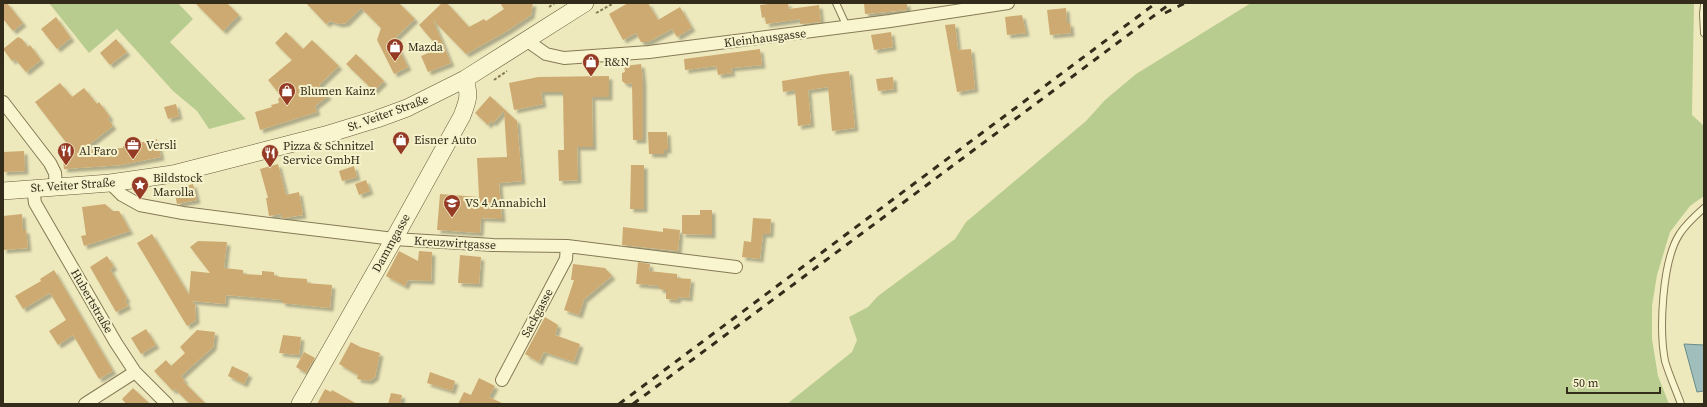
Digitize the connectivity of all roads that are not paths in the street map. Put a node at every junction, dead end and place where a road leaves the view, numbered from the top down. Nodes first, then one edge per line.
1 (585, 3) edge
2 (836, 3) edge
3 (1008, 3) edge
4 (1704, 5) edge
5 (847, 27) junction
6 (1704, 33) edge
7 (526, 40) junction
8 (465, 79) junction
9 (3, 102) edge
10 (110, 183) junction
11 (56, 187) junction
12 (33, 188) junction
13 (3, 190) edge
14 (1704, 208) edge
15 (394, 239) junction
16 (568, 246) junction
17 (736, 267) dead end
18 (135, 372) junction
19 (502, 380) dead end
20 (85, 404) edge
21 (167, 404) edge
22 (300, 404) edge
23 (1681, 404) edge

1 - 7 main road, St. Veiter Straße
2 - 5 lane
3 - 5 street, Kleinhausgasse
4 - 6 lane
5 - 7 street, Kleinhausgasse
7 - 8 main road, St. Veiter Straße
8 - 10 main road, St. Veiter Straße
8 - 15 main road, Dammgasse
9 - 11 street
10 - 11 main road, St. Veiter Straße
10 - 15 street, Kreuzwirtgasse
11 - 12 main road, St. Veiter Straße
12 - 13 main road, St. Veiter Straße
12 - 18 street, Hubertstraße
14 - 23 lane
15 - 16 street, Kreuzwirtgasse
15 - 22 main road, Dammgasse
16 - 17 street, Kreuzwirtgasse
16 - 19 street, Sackgasse
18 - 20 street
18 - 21 street, Hubertstraße

